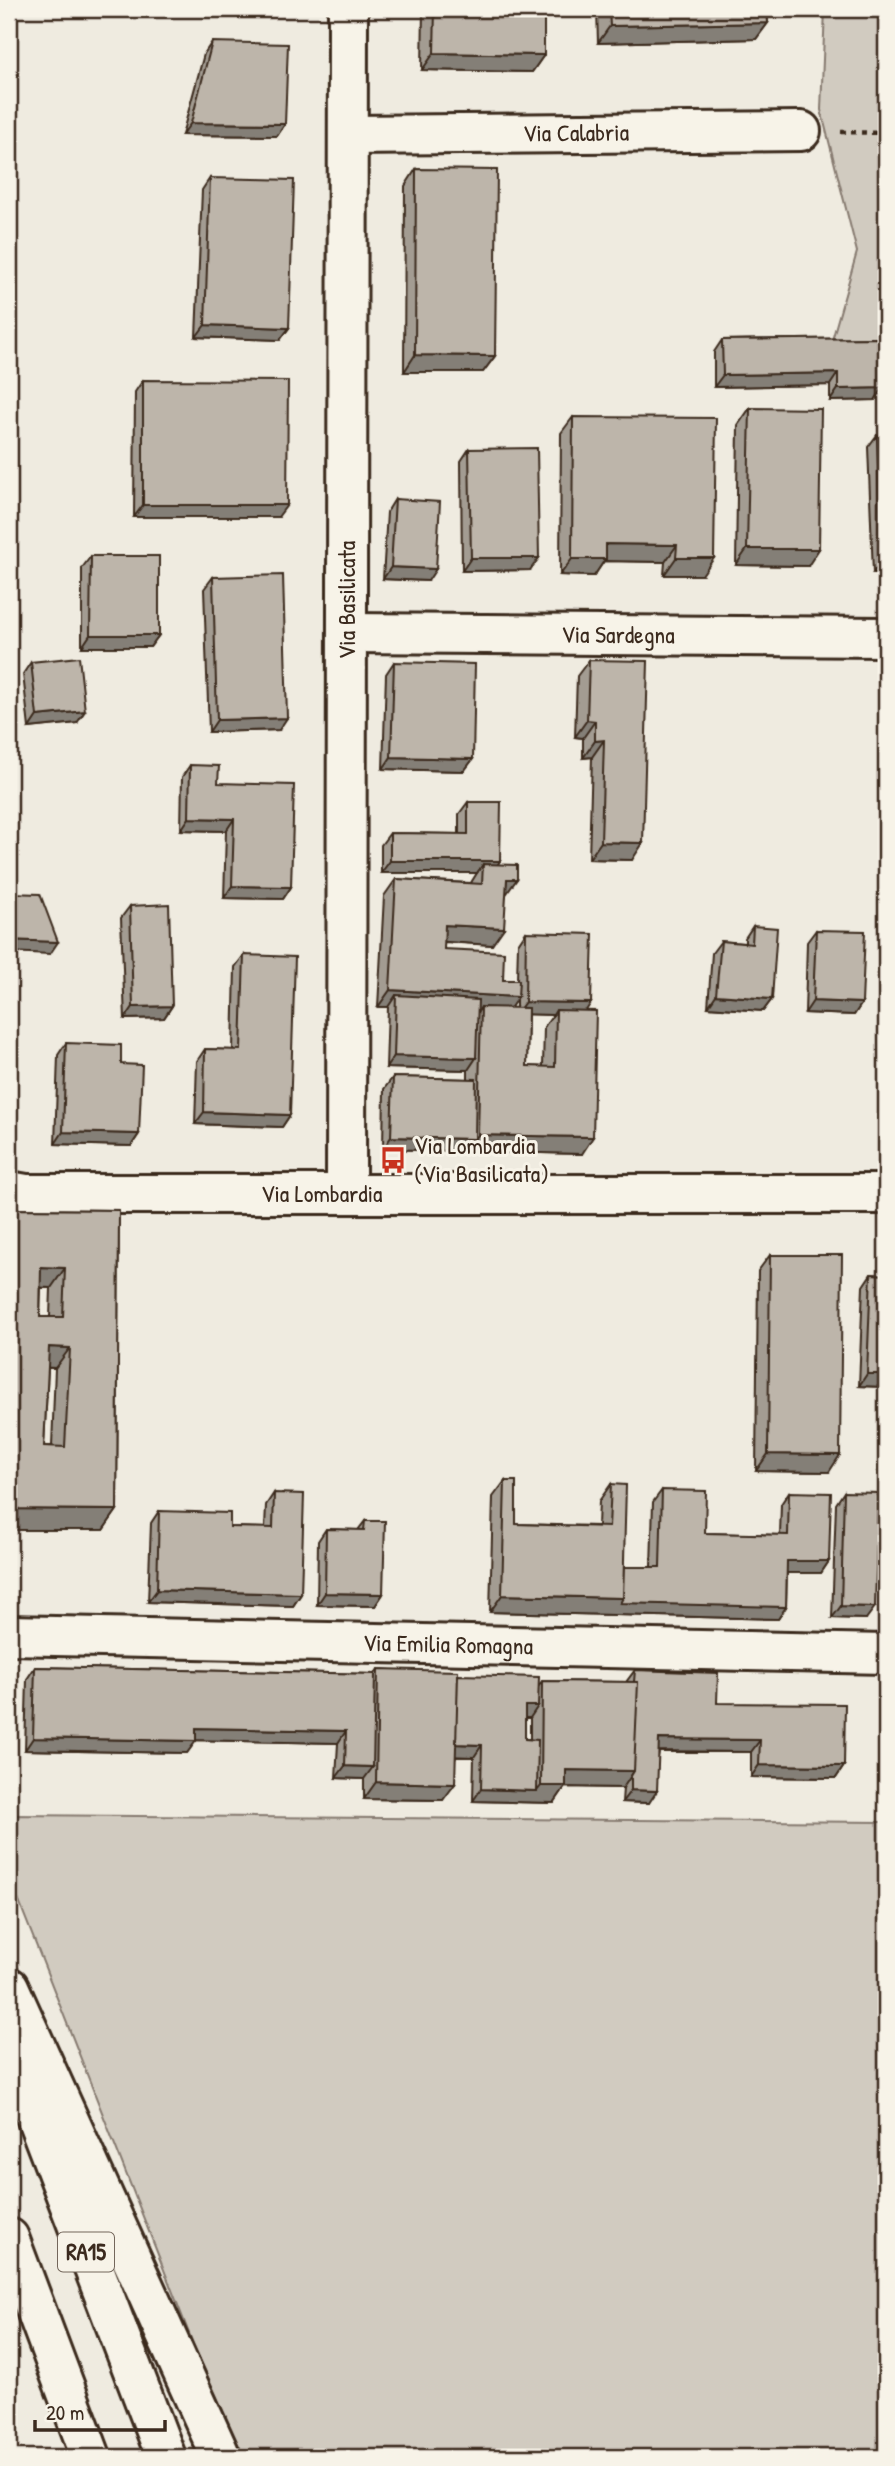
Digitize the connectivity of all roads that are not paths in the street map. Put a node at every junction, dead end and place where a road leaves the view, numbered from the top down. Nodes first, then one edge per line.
1 (348, 9) edge
2 (801, 131) dead end
3 (348, 135) junction
4 (348, 633) junction
5 (886, 636) edge
6 (9, 1191) edge
7 (346, 1192) junction
8 (886, 1194) edge
9 (9, 1635) edge
10 (886, 1654) edge
11 (9, 1987) edge
12 (9, 2046) edge
13 (9, 2238) edge
14 (91, 2457) edge
15 (166, 2457) edge
16 (221, 2457) edge

1 - 3 main road, Via Basilicata
2 - 3 main road, Via Calabria
3 - 4 main road, Via Basilicata
4 - 5 main road, Via Sardegna
4 - 7 main road, Via Basilicata
6 - 7 main road, Via Lombardia
7 - 8 main road, Via Lombardia
9 - 10 main road, Via Emilia Romagna
11 - 16 main road
12 - 15 main road, RA15
13 - 14 main road, RA15

